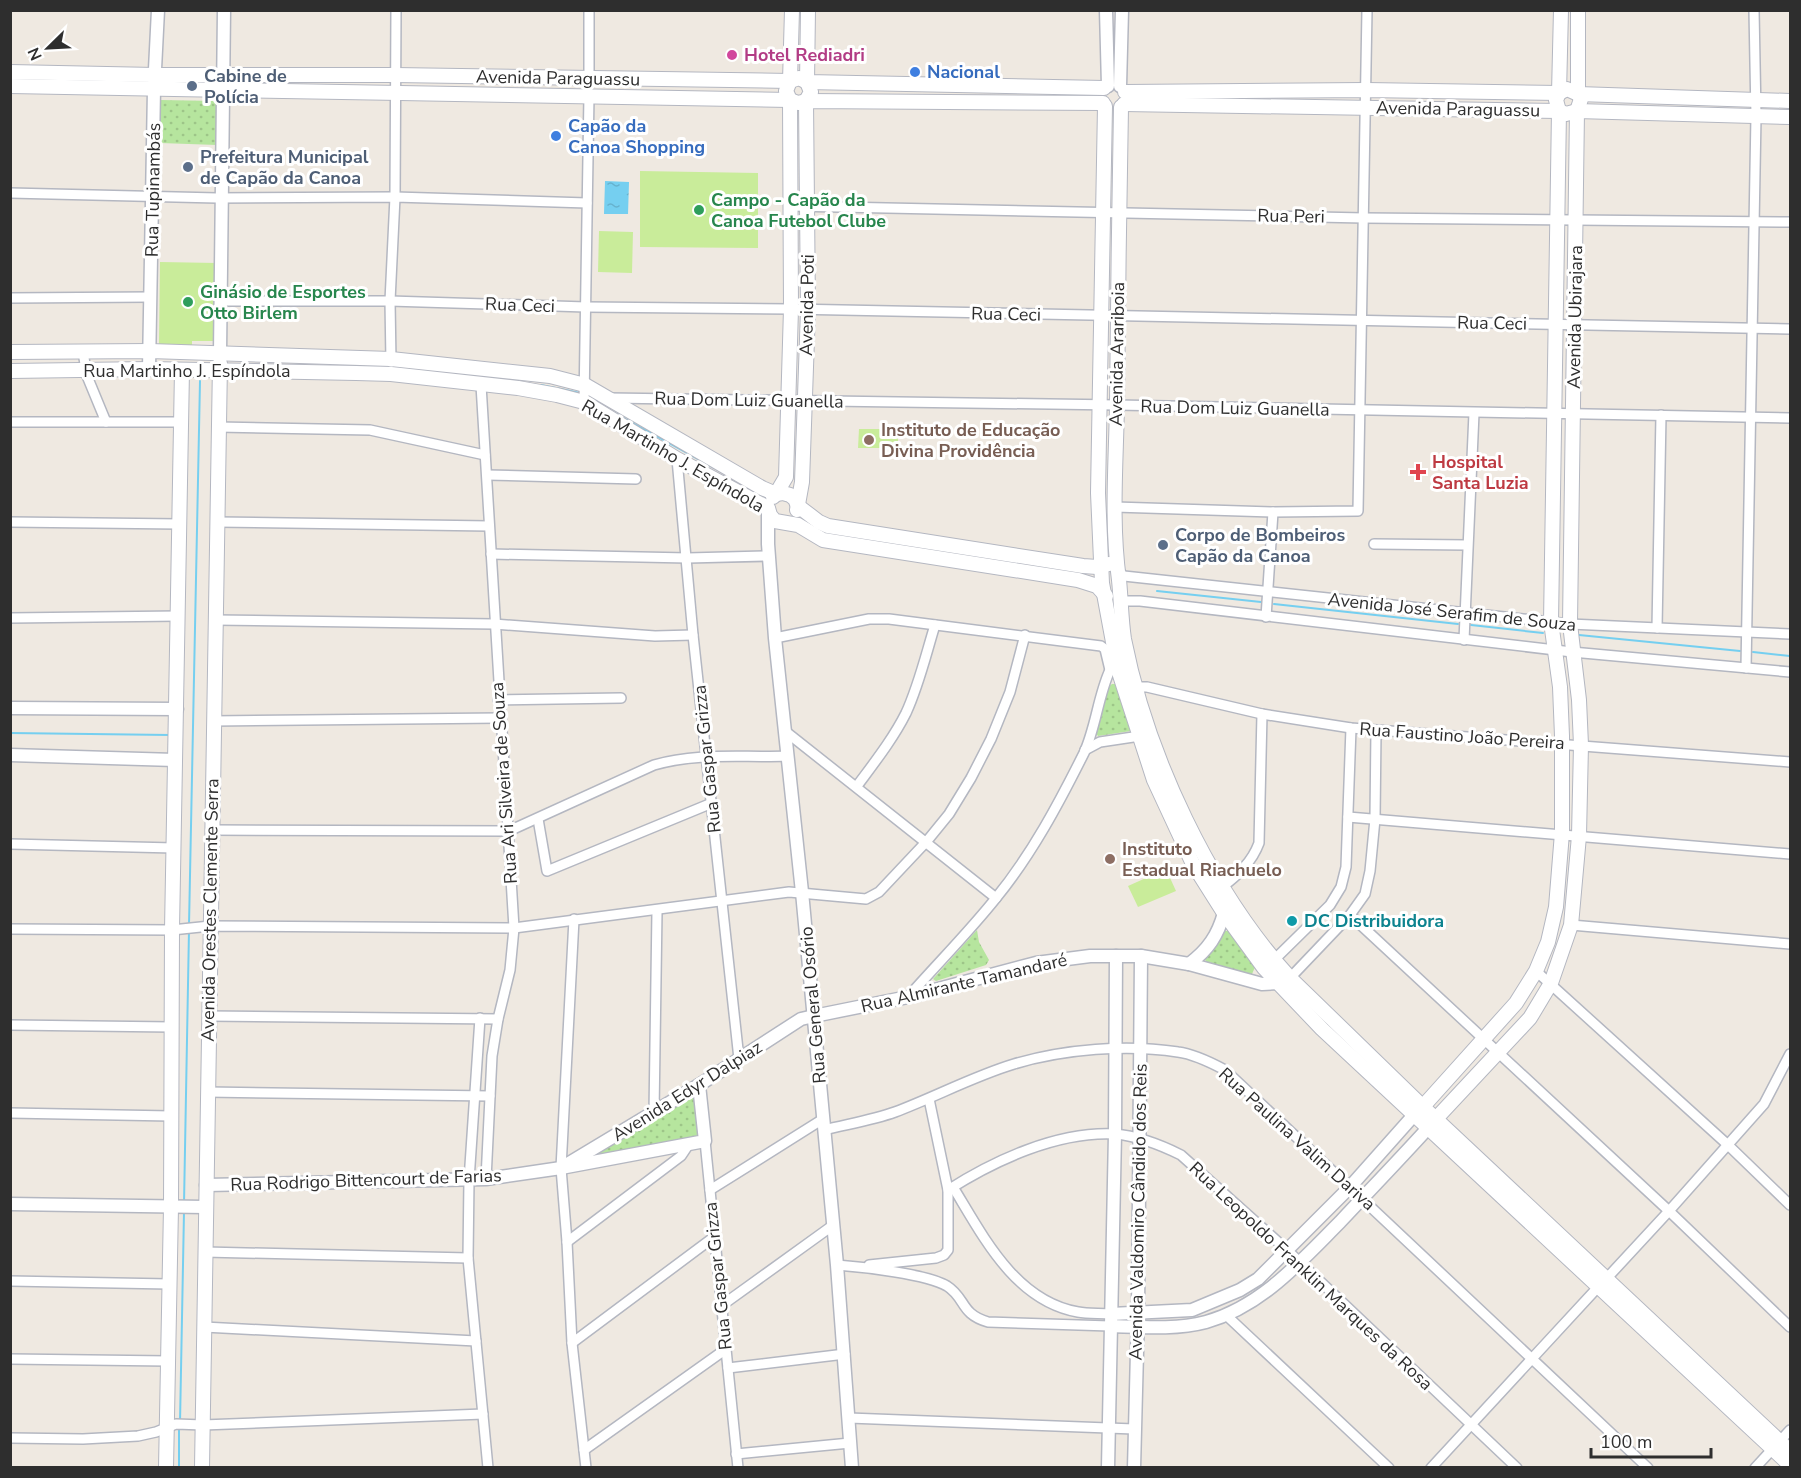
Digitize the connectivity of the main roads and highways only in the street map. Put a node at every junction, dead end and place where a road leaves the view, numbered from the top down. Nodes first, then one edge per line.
1 (792, 10) edge
2 (808, 10) edge
3 (1561, 10) edge
4 (1578, 10) edge
5 (10, 72) edge
6 (790, 81) junction
7 (807, 82) junction
8 (10, 86) edge
9 (1559, 93) junction
10 (1117, 94) junction
11 (1578, 94) junction
12 (790, 100) junction
13 (806, 101) junction
14 (1791, 101) edge
15 (1104, 105) junction
16 (1559, 111) junction
17 (1577, 111) junction
18 (1791, 117) edge
19 (1101, 275) junction
20 (1119, 276) junction
21 (10, 352) edge
22 (220, 353) junction
23 (182, 370) junction
24 (10, 371) edge
25 (219, 371) junction
26 (1100, 380) junction
27 (1117, 380) junction
28 (1099, 465) junction
29 (1116, 465) junction
30 (1098, 493) junction
31 (776, 494) junction
32 (1115, 500) junction
33 (798, 506) junction
34 (768, 509) junction
35 (783, 522) junction
36 (1101, 565) junction
37 (1117, 571) junction
38 (1104, 594) junction
39 (1120, 601) junction
40 (1284, 980) junction
41 (1418, 1111) junction
42 (1432, 1123) junction
43 (1781, 1447) edge
44 (1791, 1465) edge
45 (166, 1467) edge
46 (202, 1467) edge

1 - 6 main road, Avenida Poti
2 - 7 main road, Avenida Poti
3 - 9 main road, Avenida Ubirajara
4 - 11 main road, Avenida Ubirajara
5 - 6 main road, Avenida Paraguassu
6 - 7 main road, Avenida Paraguassu
6 - 12 main road, Avenida Poti
7 - 10 main road, Avenida Paraguassu
7 - 13 main road, Avenida Poti
8 - 12 main road, Avenida Paraguassu
9 - 10 main road, Avenida Paraguassu
9 - 11 main road, Avenida Paraguassu
9 - 16 main road, Avenida Ubirajara
10 - 15 main road, Avenida Paraguassu
10 - 16 main road, Avenida Paraguassu
10 - 20 main road, Avenida Arariboia
11 - 14 main road, Avenida Paraguassu
11 - 17 main road, Avenida Ubirajara
12 - 13 main road, Avenida Paraguassu
12 - 31 main road, Avenida Poti
13 - 15 main road, Avenida Paraguassu
13 - 33 main road, Avenida Poti
15 - 19 main road, Avenida Arariboia
16 - 17 main road, Avenida Paraguassu
16 - 41 main road, Avenida Ubirajara
17 - 18 main road, Avenida Paraguassu
17 - 42 main road, Avenida Ubirajara
19 - 20 main road
19 - 26 main road, Avenida Arariboia
20 - 27 main road, Avenida Arariboia
21 - 22 main road, Rua Martinho J. Espíndola
22 - 25 main road, Avenida Orestes Clemente Serra
22 - 31 main road, Rua Martinho J. Espíndola
23 - 24 main road, Rua Martinho J. Espíndola
23 - 25 main road, Rua Martinho J. Espíndola
23 - 45 main road, Avenida Orestes Clemente Serra
25 - 34 main road, Rua Martinho J. Espíndola
25 - 46 main road, Avenida Orestes Clemente Serra
26 - 27 main road
26 - 28 main road, Avenida Arariboia
27 - 29 main road, Avenida Arariboia
28 - 29 main road
28 - 30 main road, Avenida Arariboia
29 - 32 main road, Avenida Arariboia
30 - 32 main road
30 - 36 main road, Avenida Arariboia
31 - 33 main road, Rua Martinho J. Espíndola
31 - 34 main road, Avenida Poti
32 - 37 main road, Avenida Arariboia
33 - 35 main road
33 - 36 main road, Rua Martinho J. Espíndola
34 - 35 main road, Rua Martinho J. Espíndola
35 - 38 main road, Rua Martinho J. Espíndola
36 - 37 main road, Rua Martinho J. Espíndola
36 - 38 main road, Avenida Arariboia
37 - 39 main road, Avenida Arariboia
38 - 39 main road, Rua Martinho J. Espíndola
38 - 40 main road, Avenida Arariboia
39 - 40 main road, Avenida Arariboia
40 - 41 main road
41 - 42 main road
42 - 43 main road
43 - 44 main road

